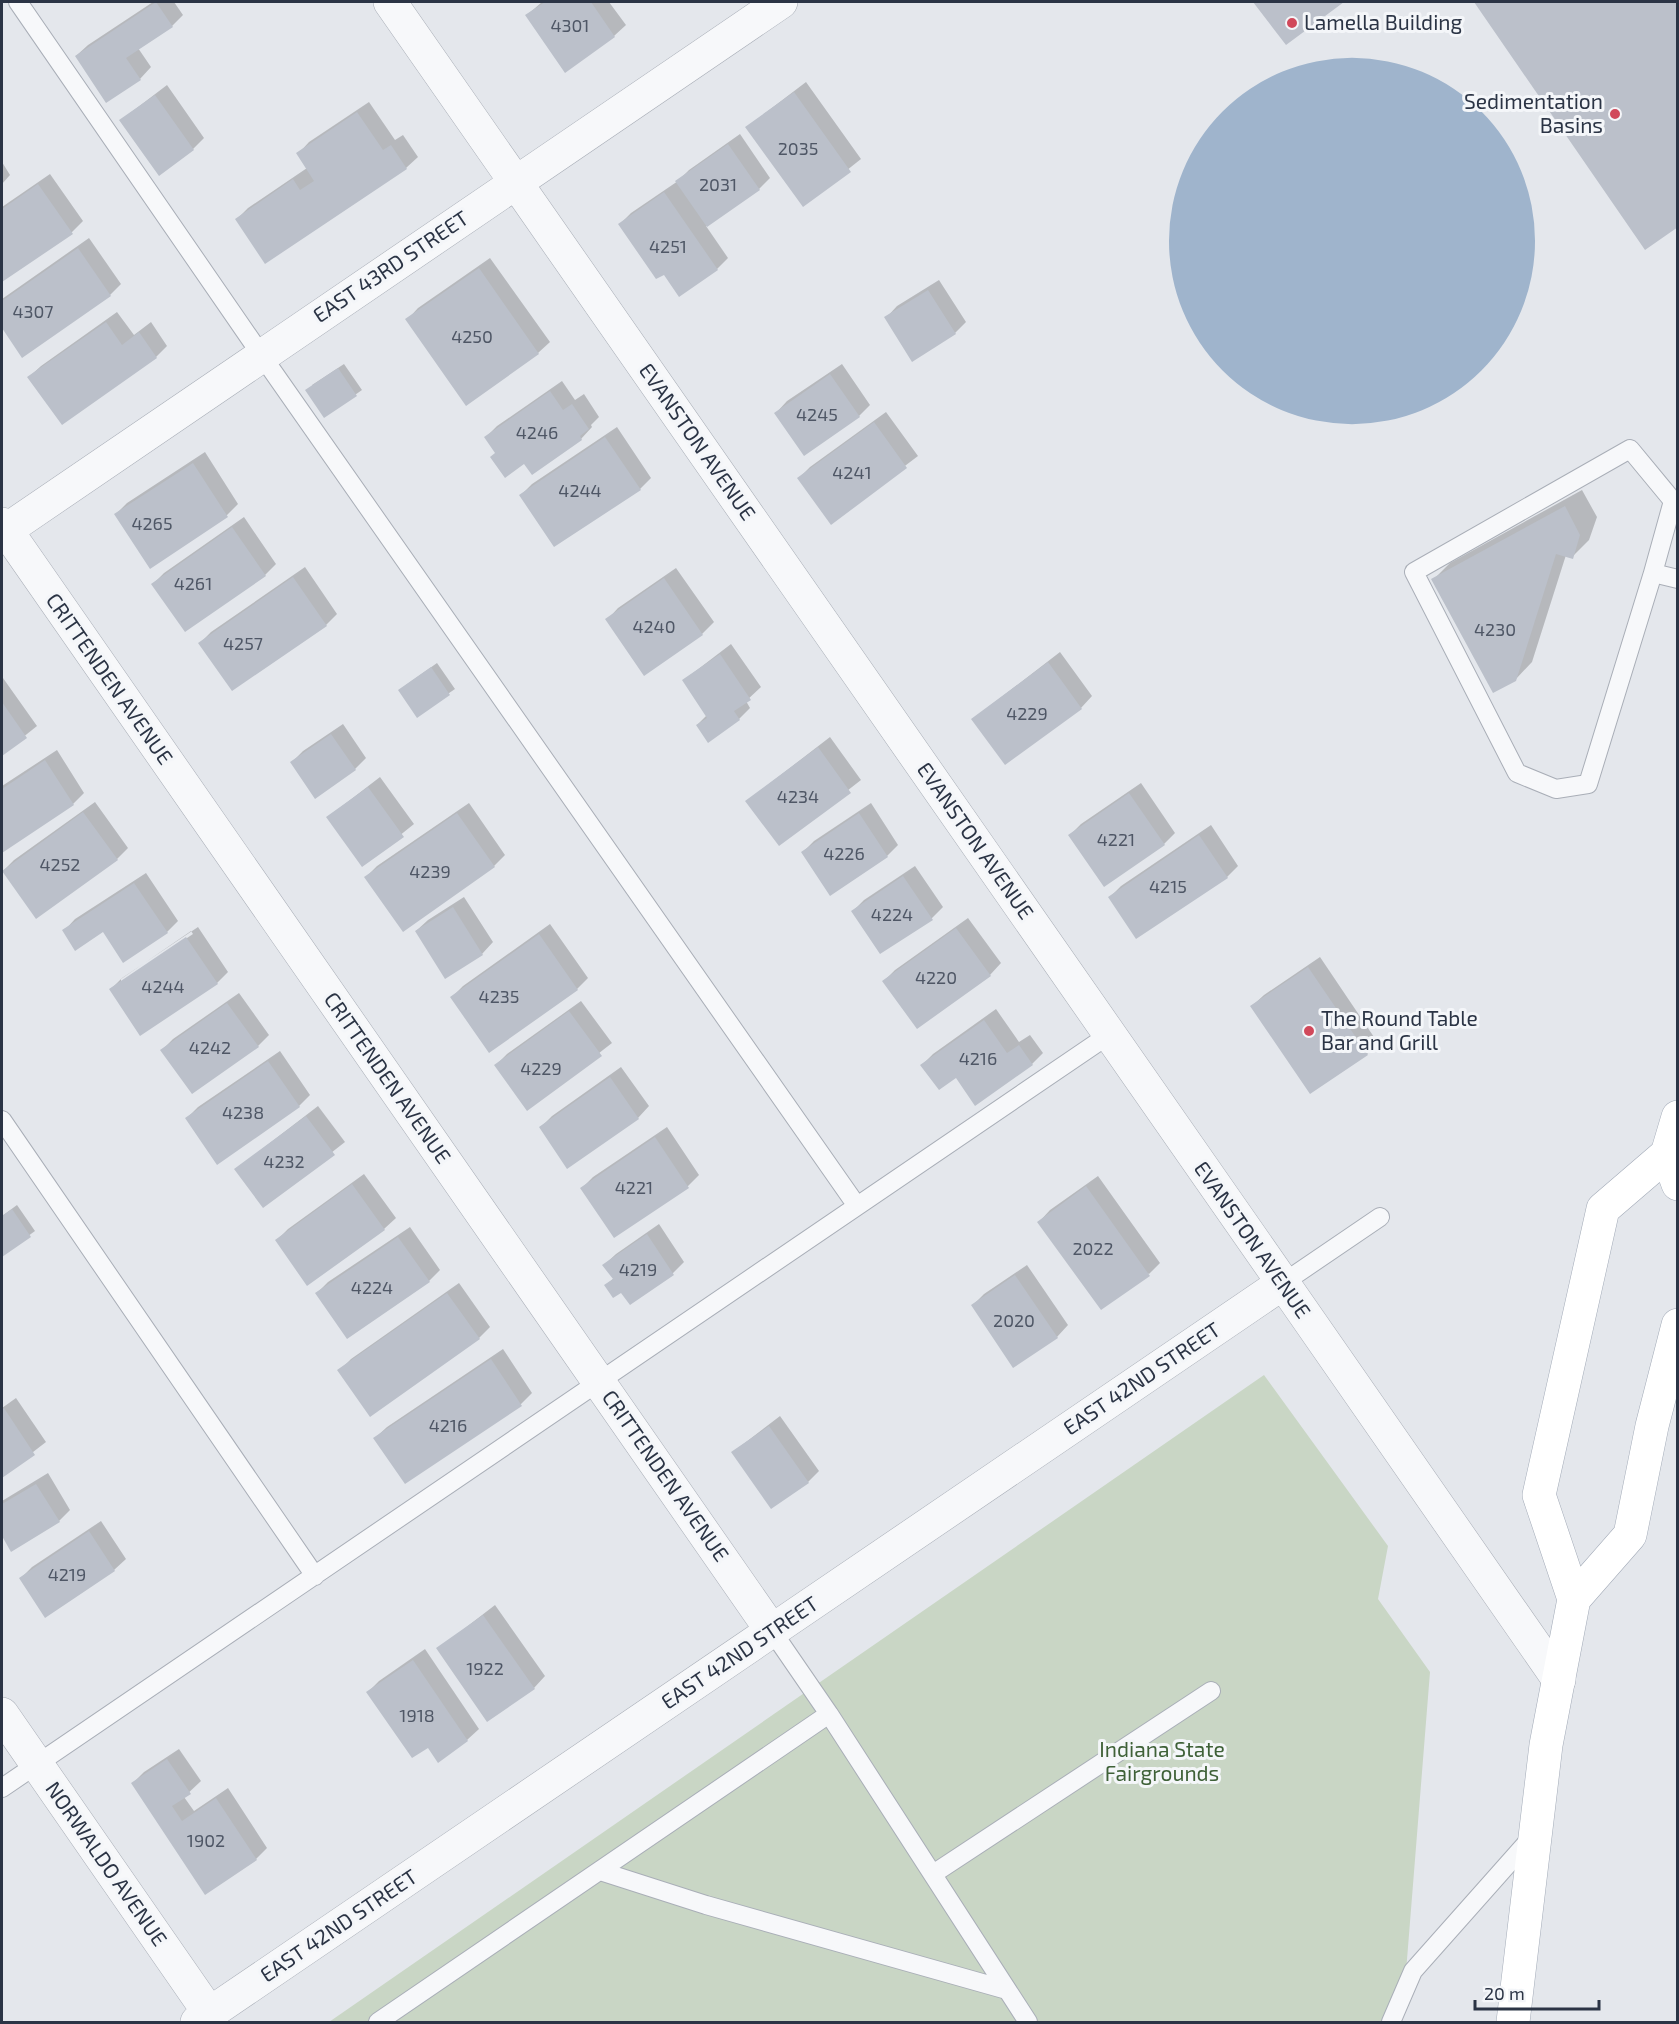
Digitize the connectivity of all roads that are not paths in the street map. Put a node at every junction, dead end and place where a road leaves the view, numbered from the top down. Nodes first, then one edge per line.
1 (18, 2) edge
2 (390, 2) edge
3 (781, 2) edge
4 (516, 183) junction
5 (262, 356) junction
6 (3, 529) edge
7 (1653, 573) junction
8 (1677, 579) edge
9 (1110, 1034) junction
10 (1677, 1117) edge
11 (2, 1120) edge
12 (1667, 1154) junction
13 (1677, 1184) edge
14 (857, 1206) junction
15 (1380, 1217) dead end
16 (1283, 1283) junction
17 (1677, 1325) edge
18 (599, 1382) junction
19 (315, 1576) junction
20 (1574, 1599) junction
21 (772, 1631) junction
22 (1559, 1680) junction
23 (1211, 1691) dead end
24 (2, 1714) edge
25 (830, 1714) junction
26 (37, 1765) junction
27 (2, 1788) edge
28 (1534, 1833) junction
29 (600, 1871) junction
30 (933, 1874) junction
31 (1007, 1990) junction
32 (208, 2020) edge
33 (378, 2022) edge
34 (1029, 2022) edge
35 (1391, 2022) edge
36 (1513, 2022) edge

1 - 5 lane
2 - 4 street, EVANSTON AVENUE
3 - 4 street, EAST 43RD STREET
4 - 5 street, EAST 43RD STREET
4 - 9 street, EVANSTON AVENUE
5 - 6 street, EAST 43RD STREET
5 - 14 lane
6 - 18 street, CRITTENDEN AVENUE
7 - 7 lane
7 - 8 lane
9 - 14 lane
9 - 16 street, EVANSTON AVENUE
10 - 12 main road
11 - 19 lane
12 - 13 main road
12 - 20 main road
14 - 18 lane
15 - 16 lane
16 - 21 street, EAST 42ND STREET
16 - 22 street, EVANSTON AVENUE
17 - 20 main road
18 - 19 lane
18 - 21 street, CRITTENDEN AVENUE
19 - 26 lane
20 - 22 main road
21 - 25 lane
21 - 32 street, EAST 42ND STREET
22 - 28 main road
23 - 30 lane
24 - 26 street, NORWALDO AVENUE
25 - 29 lane
25 - 30 lane
26 - 27 lane
26 - 32 street, NORWALDO AVENUE
28 - 35 lane
28 - 36 main road
29 - 31 lane
29 - 33 lane
30 - 31 lane
31 - 34 lane

